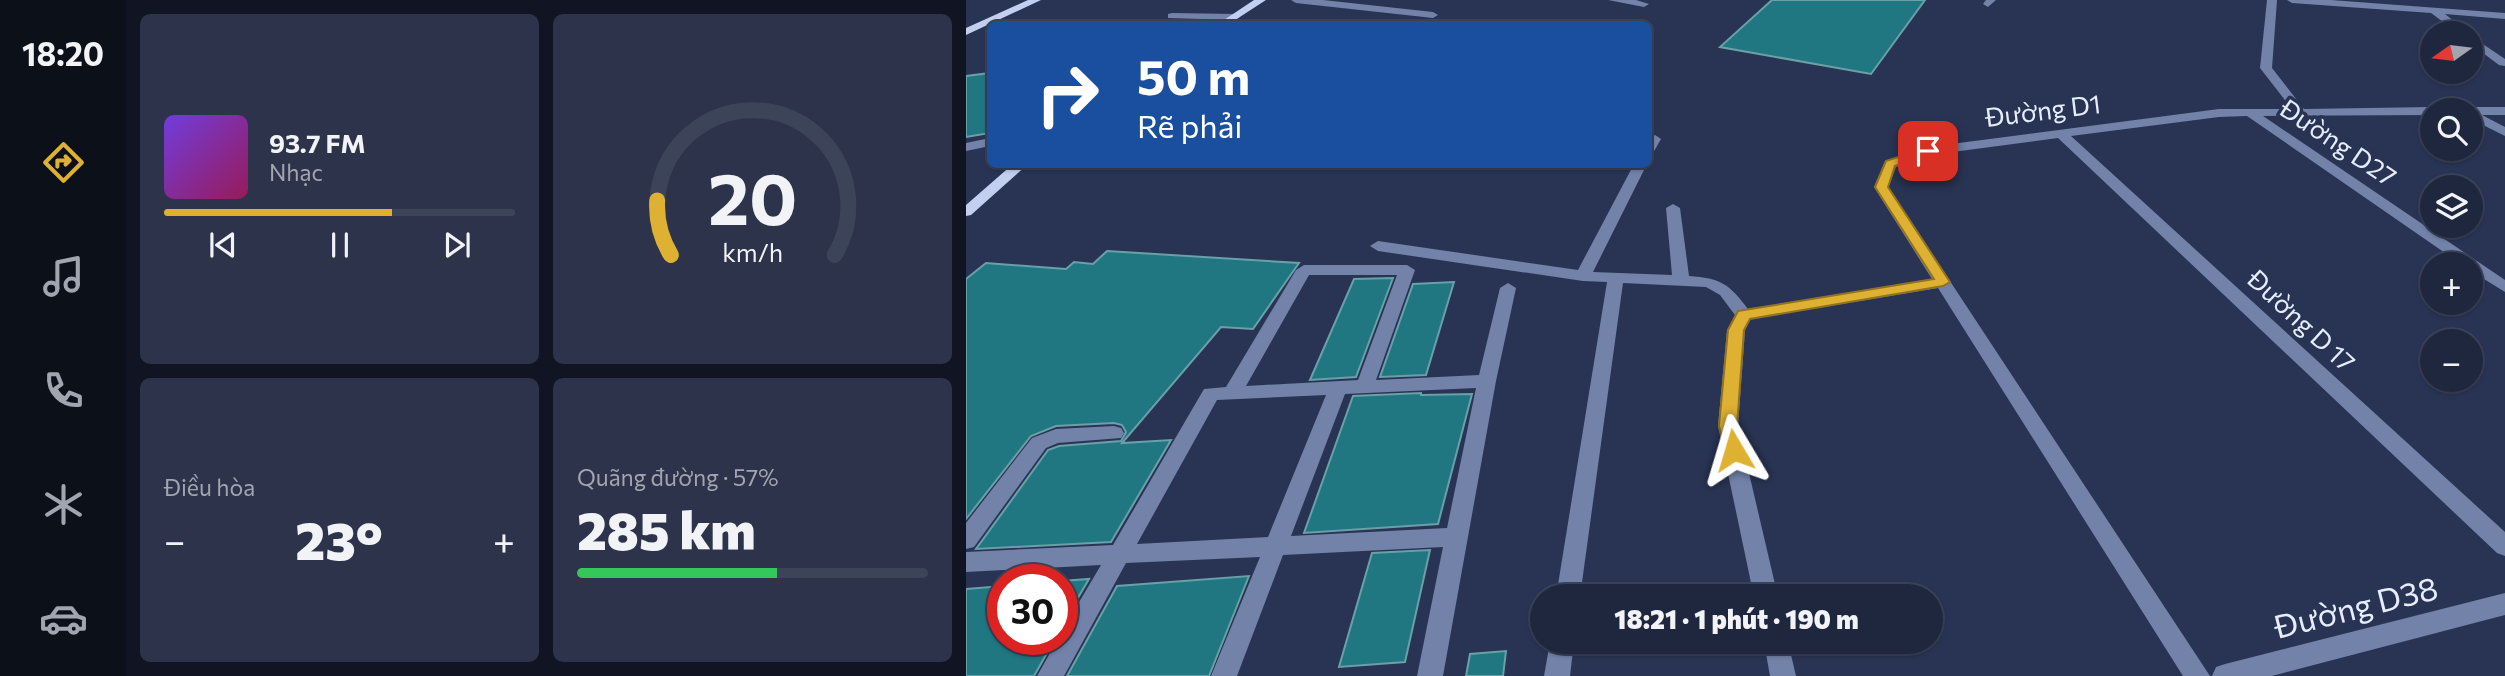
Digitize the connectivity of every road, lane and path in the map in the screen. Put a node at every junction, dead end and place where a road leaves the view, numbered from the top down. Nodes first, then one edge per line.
1 (1013, 0) edge
2 (1037, 0) edge
3 (1261, 0) edge
4 (1296, 0) edge
5 (1613, 0) edge
6 (2272, 0) edge
7 (2292, 0) edge
8 (1644, 4) dead end
9 (2435, 12) junction
10 (978, 14) dead end
11 (1433, 15) dead end
12 (1172, 16) dead end
13 (2505, 16) edge
14 (1235, 17) junction
15 (990, 21) edge
16 (1228, 21) edge
17 (2447, 21) edge
18 (987, 23) edge
19 (966, 32) edge
20 (2483, 48) edge
21 (2503, 63) dead end
22 (2299, 110) junction
23 (2247, 111) junction
24 (2420, 111) edge
25 (2505, 111) edge
26 (2483, 112) edge
27 (2483, 120) edge
28 (2505, 132) edge
29 (2061, 134) junction
30 (987, 143) edge
31 (966, 147) edge
32 (1017, 168) edge
33 (1639, 168) edge
34 (1673, 208) dead end
35 (966, 212) edge
36 (1378, 246) dead end
37 (1583, 276) junction
38 (1616, 278) junction
39 (1681, 280) junction
40 (1943, 282) junction
41 (2505, 287) edge
42 (1508, 288) dead end
43 (1744, 315) junction
44 (1487, 381) junction
45 (1364, 388) junction
46 (1338, 389) junction
47 (1232, 393) junction
48 (1114, 433) dead end
49 (1456, 537) junction
50 (966, 540) edge
51 (1276, 546) junction
52 (2505, 546) edge
53 (1118, 556) junction
54 (966, 562) edge
55 (1570, 584) edge
56 (1763, 584) edge
57 (2505, 604) edge
58 (1560, 654) edge
59 (1778, 654) edge
60 (1049, 676) edge
61 (1224, 676) edge
62 (1430, 676) edge
63 (1556, 676) edge
64 (1783, 676) edge
65 (2197, 676) edge
66 (2225, 676) edge

1 - 10 main road
2 - 15 main road
3 - 14 main road
4 - 11 street
5 - 8 street
6 - 22 street
7 - 9 street
9 - 13 street
9 - 17 street
12 - 14 street
14 - 16 main road
18 - 19 main road
20 - 21 street
22 - 23 street, Đường D1
22 - 24 street, Đường D1
23 - 29 street, Đường D1
23 - 41 street, Đường D27
25 - 26 street
27 - 28 street
29 - 40 street, Đường D1
29 - 52 street, Đường D 17
30 - 31 street
32 - 35 main road
33 - 37 street
34 - 39 street
36 - 37 street
37 - 38 street
38 - 39 street
38 - 55 street
39 - 43 street
40 - 43 street
40 - 65 street, Đường D1
42 - 44 street
43 - 56 street
44 - 45 street
44 - 49 street
45 - 46 street
45 - 47 street
46 - 47 street
46 - 51 street
47 - 53 street
48 - 50 street
49 - 51 street
49 - 62 street
51 - 53 street
51 - 61 street
53 - 54 street
53 - 60 street
57 - 66 street, Đường D38
58 - 63 street
59 - 64 street

